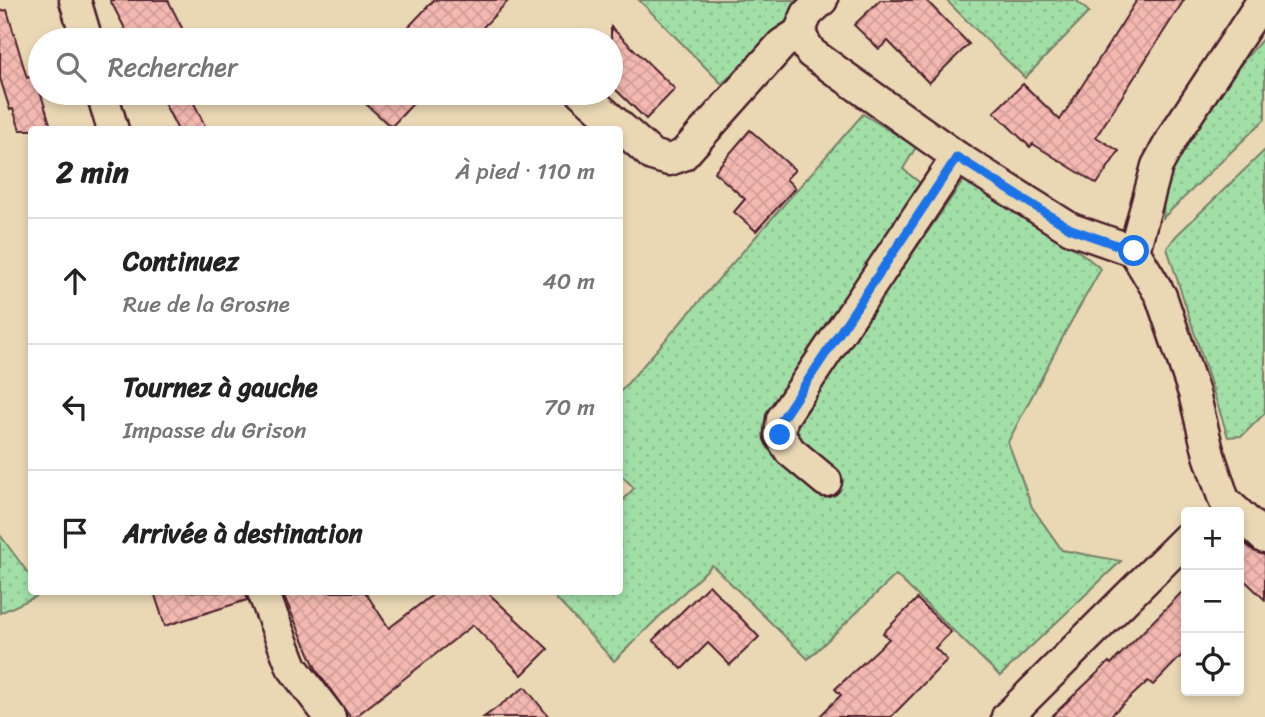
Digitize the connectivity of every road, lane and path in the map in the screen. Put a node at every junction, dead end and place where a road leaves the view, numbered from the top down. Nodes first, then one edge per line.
1 (75, 0) edge
2 (822, 0) edge
3 (1253, 4) edge
4 (83, 28) edge
5 (799, 33) junction
6 (106, 105) edge
7 (596, 105) edge
8 (112, 126) edge
9 (619, 126) edge
10 (623, 129) edge
11 (957, 157) junction
12 (1134, 251) junction
13 (826, 481) dead end
14 (1227, 507) edge
15 (1244, 522) edge
16 (1265, 538) edge
17 (1181, 544) edge
18 (264, 595) edge
19 (330, 717) edge
20 (1006, 717) edge

1 - 4 street
2 - 5 street
3 - 12 street
5 - 10 street
5 - 11 street
6 - 8 street
7 - 9 street
11 - 12 street
11 - 13 street
12 - 14 street
15 - 16 street
17 - 20 street
18 - 19 street

